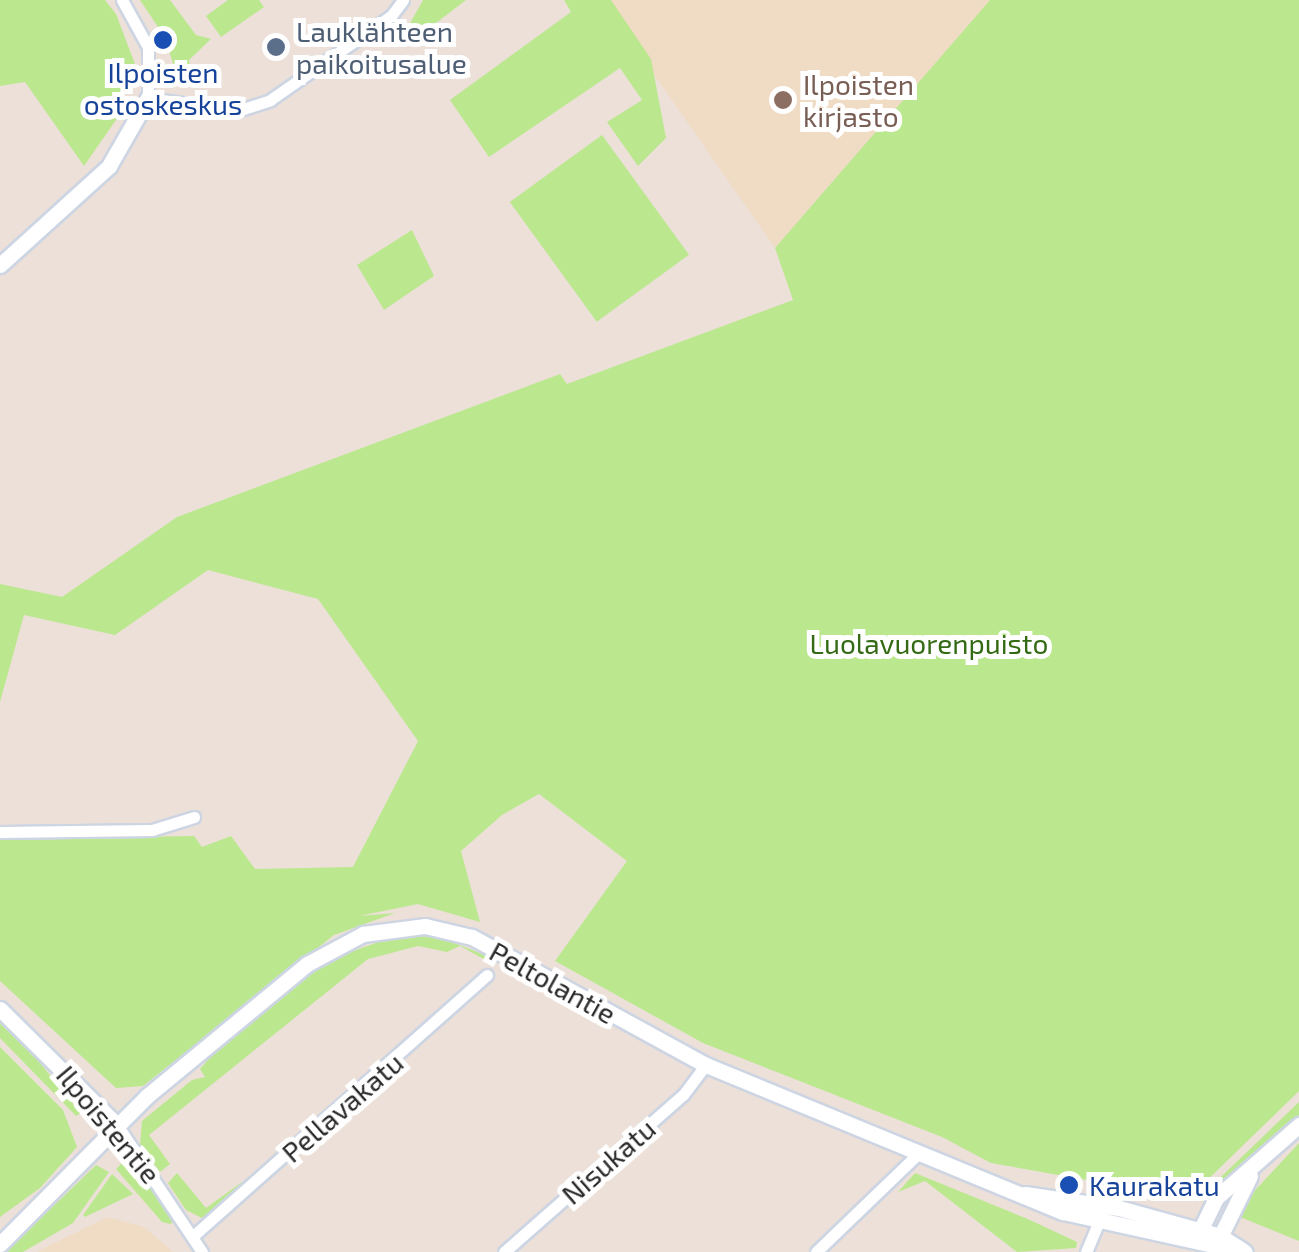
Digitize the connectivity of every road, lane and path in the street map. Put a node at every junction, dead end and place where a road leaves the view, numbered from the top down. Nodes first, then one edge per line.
1 (122, 0) edge
2 (403, 0) edge
3 (148, 98) junction
4 (0, 264) edge
5 (194, 818) dead end
6 (0, 832) edge
7 (486, 975) dead end
8 (0, 1009) edge
9 (706, 1065) junction
10 (116, 1125) junction
11 (1299, 1125) edge
12 (920, 1152) junction
13 (1261, 1160) junction
14 (1026, 1194) junction
15 (1106, 1205) junction
16 (1099, 1223) junction
17 (193, 1236) junction
18 (1196, 1237) junction
19 (1217, 1242) junction
20 (0, 1244) edge
21 (202, 1252) edge
22 (504, 1252) edge
23 (816, 1252) edge
24 (1086, 1252) edge
25 (1245, 1252) edge

1 - 3 street
2 - 3 street
3 - 4 street
5 - 6 street
7 - 17 street, Pellavakatu
8 - 10 street, Ilpoistentie
9 - 10 street, Peltolantie
9 - 12 street, Peltolantie
9 - 22 street, Nisukatu
10 - 17 street, Ilpoistentie
10 - 20 street, Peltolantie
11 - 13 street
12 - 14 street, Peltolantie
12 - 23 street
13 - 18 street
13 - 19 street
14 - 15 street, Peltolantie
14 - 16 street, Peltolantie
15 - 16 street
15 - 18 street, Peltolantie
16 - 18 street, Peltolantie
16 - 24 street
17 - 21 street, Ilpoistentie
18 - 19 street, Peltolantie
19 - 25 street, Peltolantie

